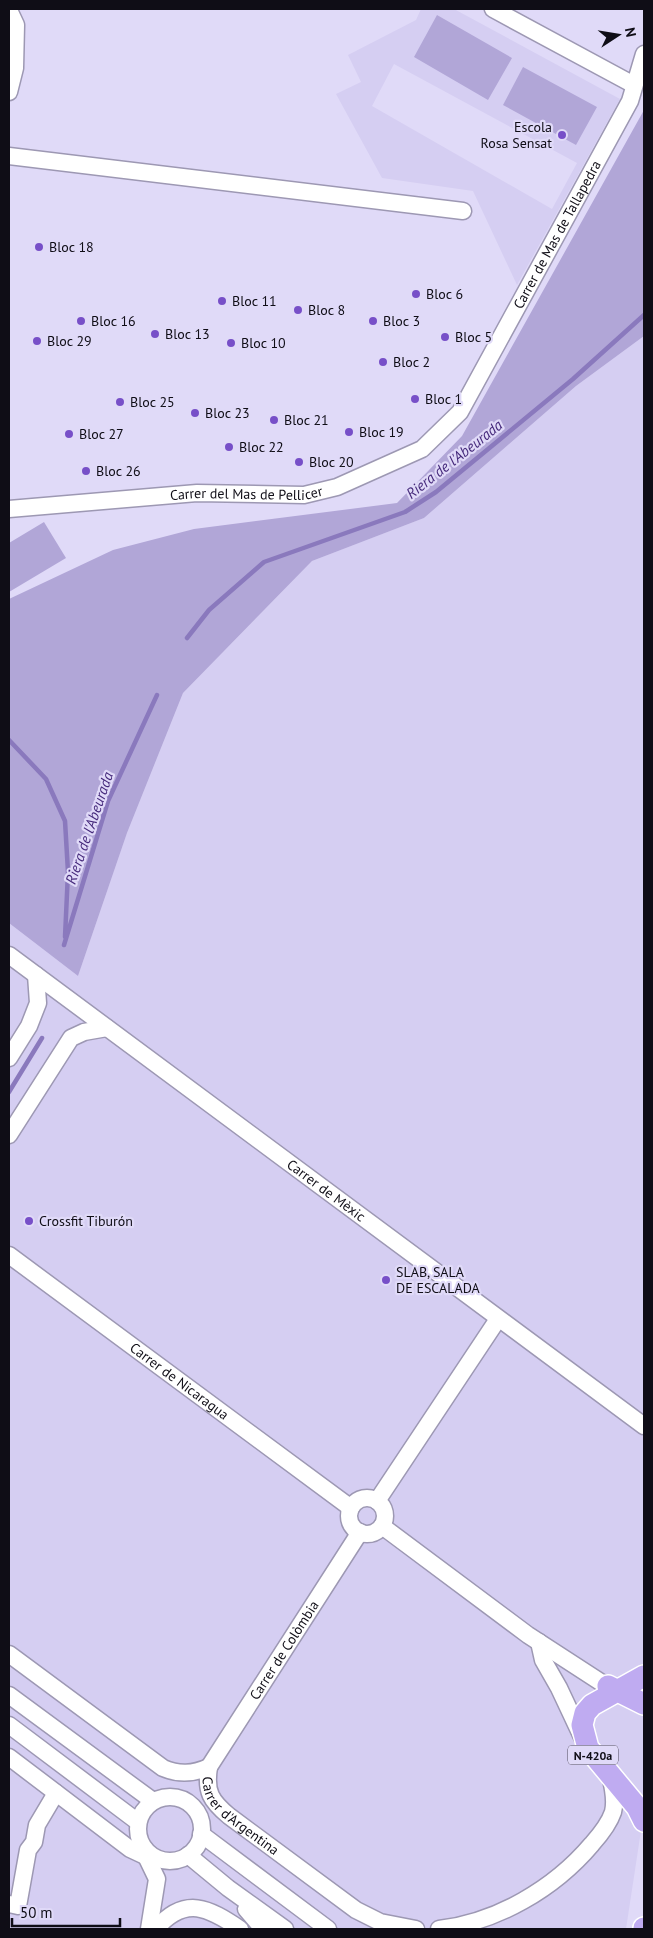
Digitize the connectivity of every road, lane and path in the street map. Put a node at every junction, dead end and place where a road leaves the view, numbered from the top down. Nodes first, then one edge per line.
1 (494, 9) edge
2 (9, 10) edge
3 (644, 54) edge
4 (634, 85) junction
5 (9, 92) edge
6 (9, 156) edge
7 (463, 210) dead end
8 (460, 412) joint
9 (9, 509) edge
10 (9, 955) edge
11 (36, 975) junction
12 (107, 1028) junction
13 (9, 1058) edge
14 (9, 1135) edge
15 (9, 1255) edge
16 (498, 1318) junction
17 (644, 1426) edge
18 (377, 1501) junction
19 (351, 1508) junction
20 (382, 1526) junction
21 (360, 1532) junction
22 (539, 1642) junction
23 (9, 1654) edge
24 (644, 1664) edge
25 (644, 1676) edge
26 (616, 1688) junction
27 (9, 1695) edge
28 (644, 1704) edge
29 (9, 1724) edge
30 (588, 1748) junction
31 (11, 1764) edge
32 (205, 1772) junction
33 (610, 1775) junction
34 (56, 1793) junction
35 (153, 1801) junction
36 (185, 1801) junction
37 (644, 1821) edge
38 (138, 1822) junction
39 (201, 1834) junction
40 (148, 1853) junction
41 (184, 1857) junction
42 (157, 1879) junction
43 (228, 1888) junction
44 (9, 1904) edge
45 (149, 1929) edge
46 (156, 1929) edge
47 (240, 1929) edge
48 (263, 1929) edge
49 (285, 1929) edge
50 (328, 1929) edge
51 (416, 1929) edge
52 (438, 1929) edge

1 - 4 street
2 - 5 street
3 - 4 street, Carrer de Mas de Tallapedra
4 - 8 street, Carrer de Mas de Tallapedra
6 - 7 street
8 - 9 street, Carrer del Mas de Pellicer
10 - 11 street, Carrer de Mèxic
11 - 12 street, Carrer de Mèxic
11 - 13 street
12 - 14 street
12 - 16 street, Carrer de Mèxic
15 - 19 street, Carrer de Nicaragua
16 - 17 street, Carrer de Mèxic
16 - 18 street
18 - 19 street
18 - 20 street
19 - 21 street
20 - 21 street
20 - 22 street
21 - 32 street, Carrer de Colòmbia
22 - 26 street
22 - 30 street
23 - 32 street, Carrer d'Argentina
24 - 26 street
25 - 26 main road, N-420a
26 - 28 main road
26 - 30 main road, N-420a
27 - 35 street
29 - 38 street
30 - 33 main road, N-420a
31 - 34 street
32 - 36 street, Carrer de Colòmbia
32 - 51 street, Carrer d'Argentina
33 - 37 main road, N-420a
33 - 52 street
34 - 40 street
34 - 44 street
35 - 36 street
35 - 38 street
36 - 39 street
38 - 40 street
39 - 41 street
39 - 50 street
40 - 41 street
40 - 42 street
41 - 42 street
41 - 43 street
42 - 45 street
43 - 48 street
43 - 49 street
46 - 47 street

